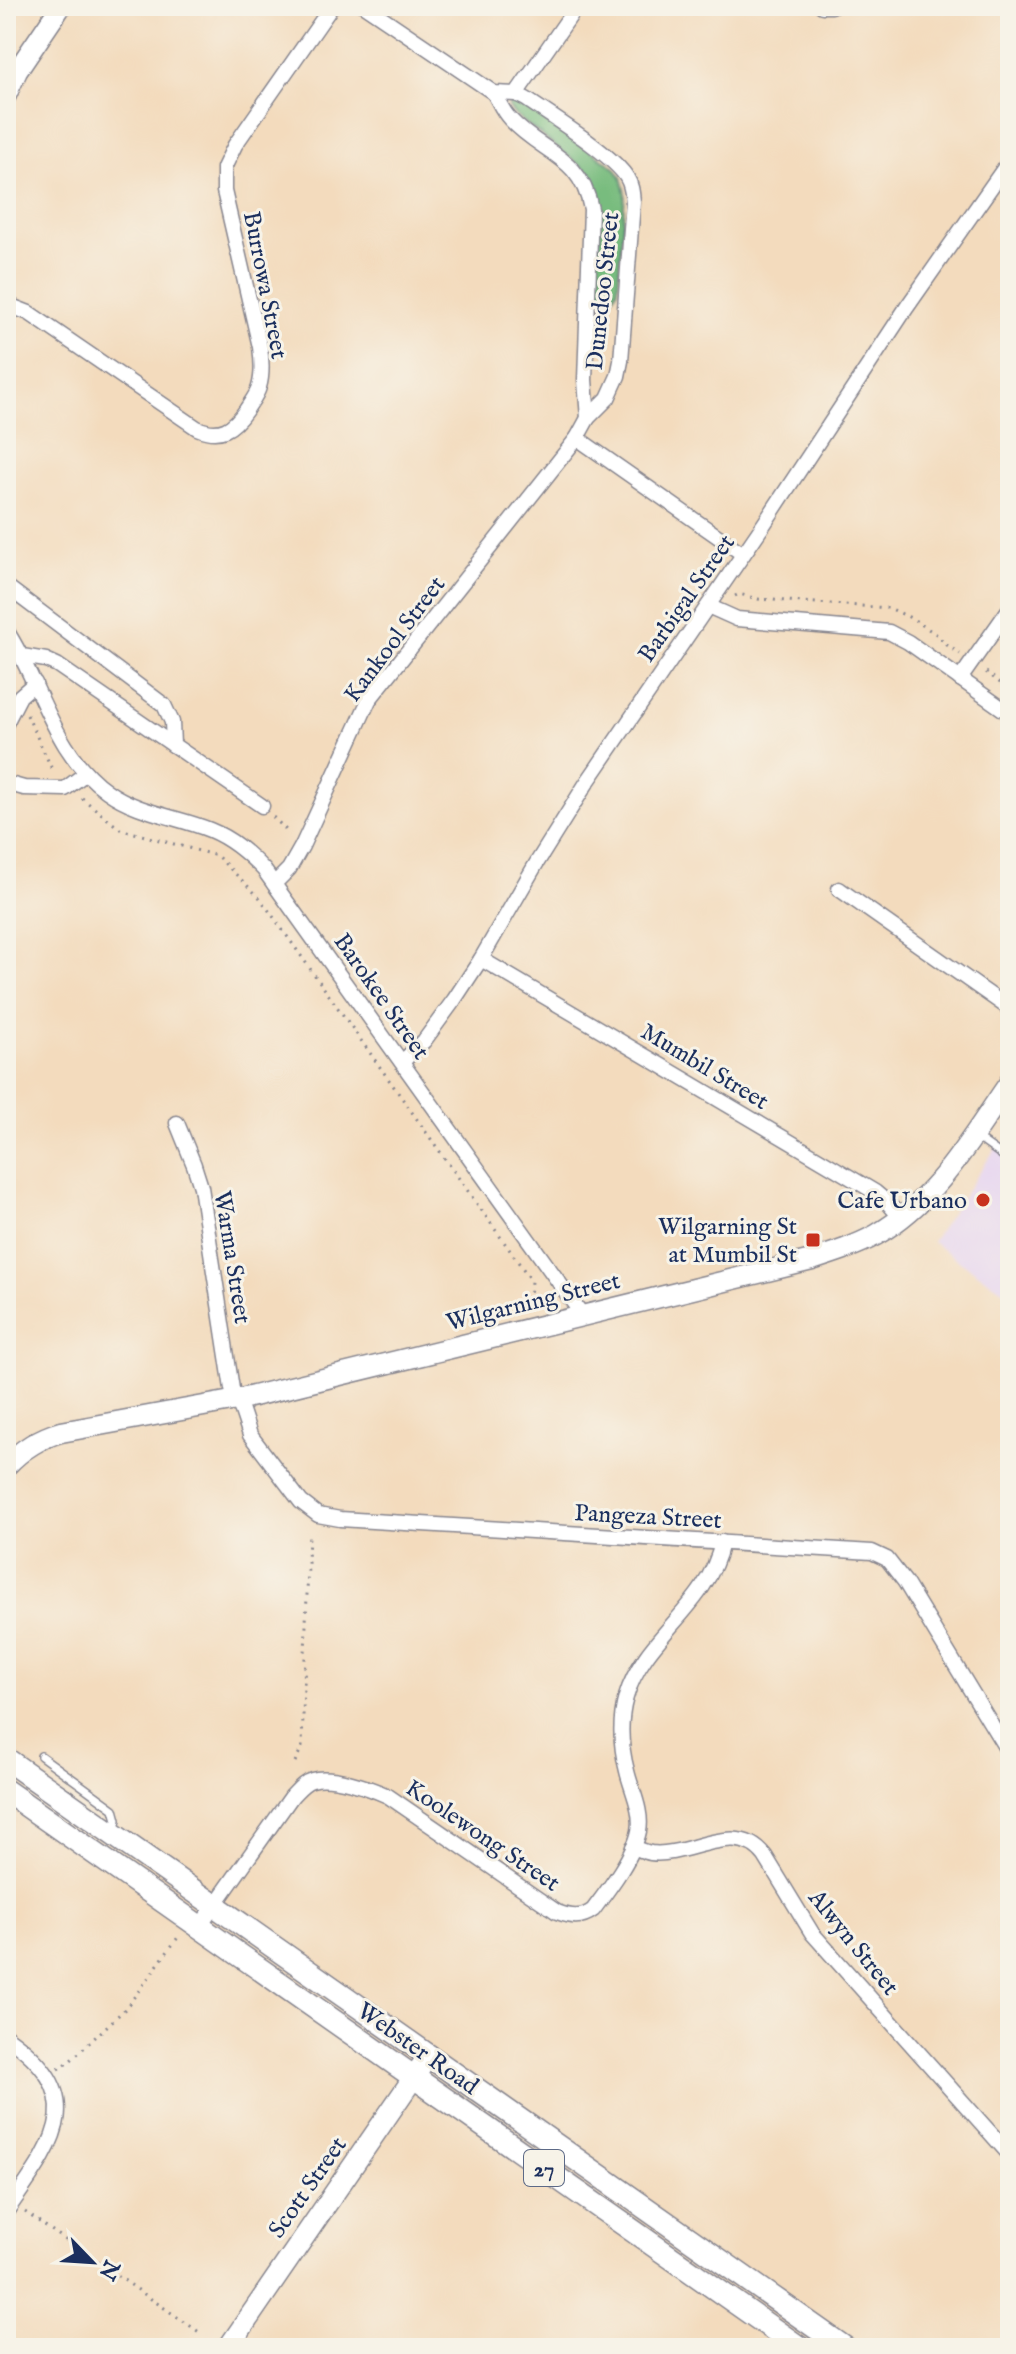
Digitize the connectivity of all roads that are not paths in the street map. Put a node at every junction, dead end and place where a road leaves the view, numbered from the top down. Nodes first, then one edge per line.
1 (61, 6) edge
2 (332, 6) edge
3 (365, 6) edge
4 (577, 6) edge
5 (822, 6) edge
6 (831, 6) edge
7 (494, 93) junction
8 (516, 94) junction
9 (6, 95) edge
10 (1010, 160) edge
11 (6, 304) edge
12 (588, 418) junction
13 (577, 438) junction
14 (743, 554) junction
15 (6, 586) edge
16 (708, 606) junction
17 (1010, 608) edge
18 (6, 630) edge
19 (22, 656) junction
20 (960, 679) junction
21 (35, 683) junction
22 (1010, 714) edge
23 (6, 723) edge
24 (173, 745) junction
25 (86, 773) junction
26 (6, 783) edge
27 (262, 806) road end
28 (274, 884) junction
29 (839, 889) dead end
30 (481, 959) junction
31 (1010, 1009) edge
32 (402, 1062) junction
33 (1010, 1082) edge
34 (177, 1123) dead end
35 (973, 1135) junction
36 (1010, 1161) edge
37 (901, 1218) junction
38 (583, 1316) junction
39 (237, 1400) junction
40 (9, 1457) edge
41 (722, 1542) junction
42 (1010, 1755) edge
43 (41, 1756) dead end
44 (6, 1759) edge
45 (6, 1791) edge
46 (114, 1835) junction
47 (633, 1847) junction
48 (215, 1904) junction
49 (195, 1923) junction
50 (6, 2036) edge
51 (429, 2055) junction
52 (414, 2077) junction
53 (1010, 2155) edge
54 (9, 2208) edge
55 (830, 2344) edge
56 (234, 2346) edge
57 (800, 2348) edge

1 - 9 street
2 - 11 street, Burrowa Street
3 - 7 street, Dunedoo Street
4 - 8 street
5 - 6 street
7 - 8 street
7 - 12 street, Dunedoo Street
8 - 12 street, Dunedoo Street
10 - 14 street, Barbigal Street
12 - 13 street, Dunedoo Street
13 - 14 street
13 - 28 street, Kankool Street
14 - 16 street, Barbigal Street
15 - 24 street
16 - 20 street
16 - 30 street, Barbigal Street
17 - 20 street
18 - 19 street, Barokee Street
19 - 21 street, Barokee Street
19 - 24 street
20 - 22 street
21 - 23 street
21 - 25 street, Barokee Street
24 - 27 street
25 - 26 street
25 - 28 street, Barokee Street
28 - 32 street, Barokee Street
29 - 31 street
30 - 32 street, Barbigal Street
30 - 37 street, Mumbil Street
32 - 38 street, Barokee Street
33 - 35 street, Wilgarning Street
34 - 39 street, Warma Street
35 - 36 lane
35 - 37 street, Wilgarning Street
37 - 38 street, Wilgarning Street
38 - 39 street, Wilgarning Street
39 - 40 street, Wilgarning Street
39 - 41 street, Pangeza Street
41 - 42 street, Pangeza Street
41 - 47 street, Koolewong Street
43 - 46 lane
44 - 46 main road, Webster Road / 27
45 - 49 main road, Webster Road / 27
46 - 48 main road, Webster Road / 27
47 - 48 street, Koolewong Street
47 - 53 street, Alwyn Street
48 - 49 street, Koolewong Street
48 - 51 main road, Webster Road / 27
49 - 52 main road, Webster Road / 27
50 - 54 street
51 - 52 street, Scott Street
51 - 55 main road, Webster Road / 27
52 - 56 street, Scott Street
52 - 57 main road, Webster Road / 27

